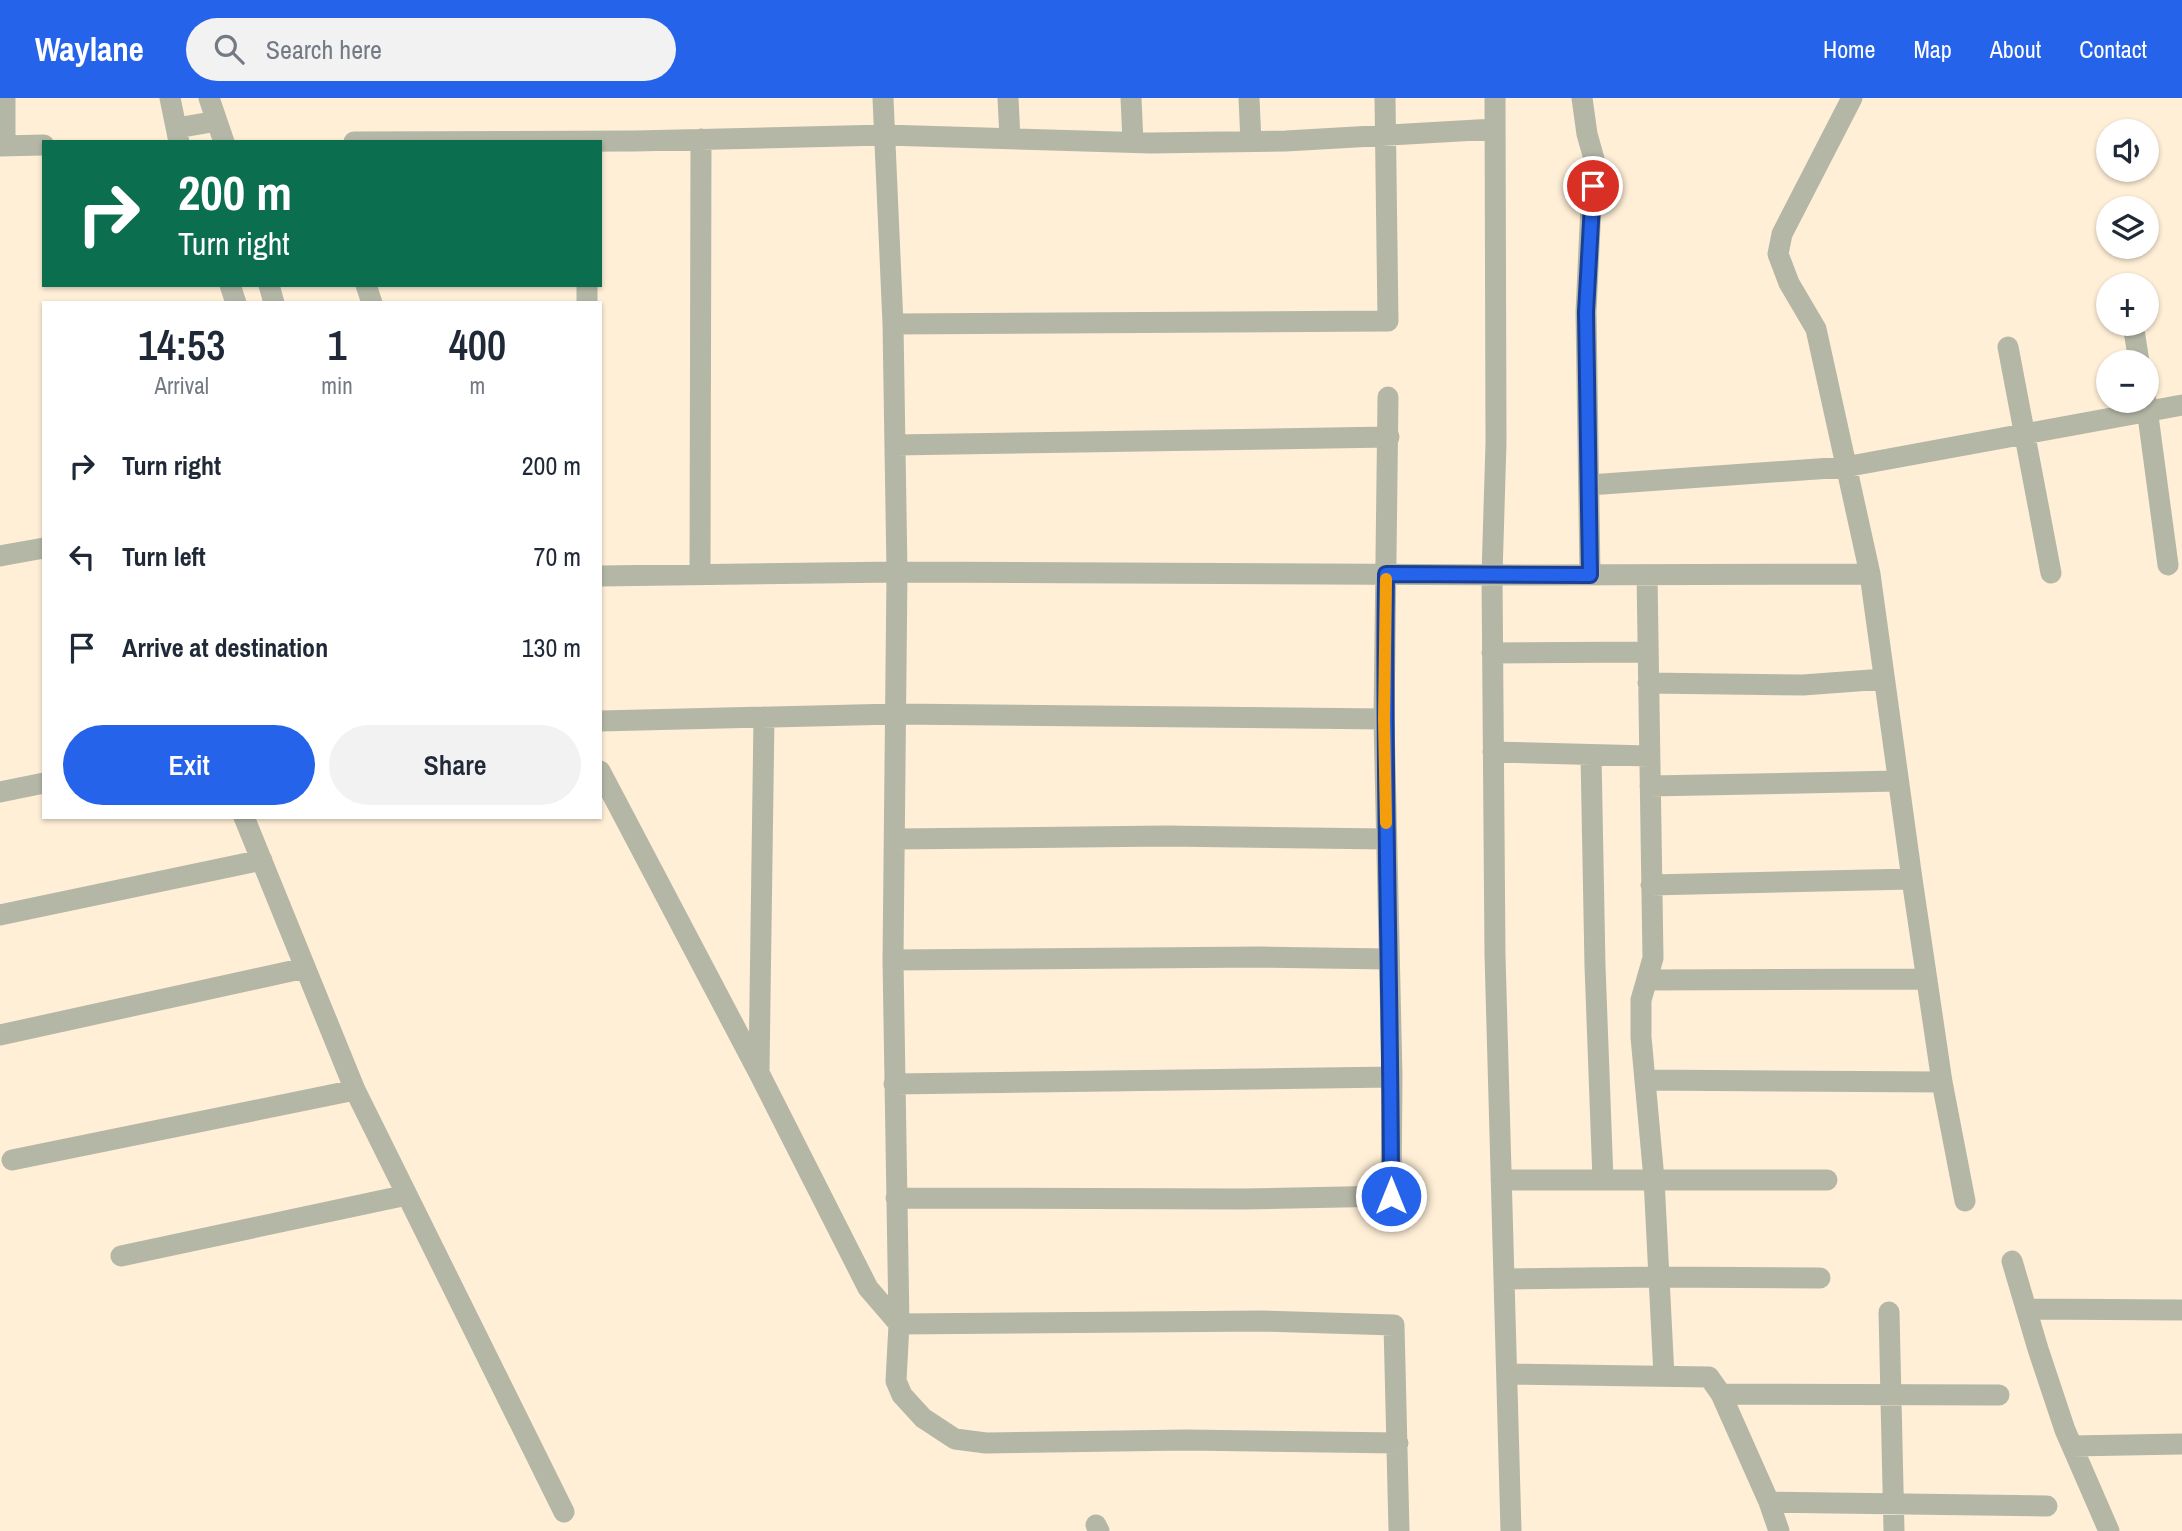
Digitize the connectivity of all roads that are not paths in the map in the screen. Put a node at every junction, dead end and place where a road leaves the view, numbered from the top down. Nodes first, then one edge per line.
1 (5, 98) edge
2 (170, 98) edge
3 (209, 98) edge
4 (884, 98) edge
5 (1008, 98) edge
6 (1131, 98) edge
7 (1249, 98) edge
8 (1385, 98) edge
9 (1495, 98) edge
10 (1582, 98) edge
11 (1852, 98) edge
12 (217, 121) junction
13 (1494, 130) junction
14 (1386, 134) junction
15 (178, 135) edge
16 (885, 135) junction
17 (701, 139) junction
18 (1010, 139) junction
19 (223, 140) edge
20 (602, 141) edge
21 (1133, 142) junction
22 (1251, 142) junction
23 (42, 145) edge
24 (3, 146) edge
25 (893, 324) junction
26 (2008, 347) dead end
27 (1388, 397) dead end
28 (2159, 405) edge
29 (2182, 405) edge
30 (2111, 413) edge
31 (2147, 413) edge
32 (2024, 433) junction
33 (1389, 438) junction
34 (895, 445) junction
35 (1845, 467) junction
36 (1589, 485) junction
37 (42, 548) edge
38 (0, 556) edge
39 (2168, 565) dead end
40 (897, 572) junction
41 (2051, 573) dead end
42 (1386, 574) junction
43 (1870, 574) junction
44 (700, 575) junction
45 (1492, 575) junction
46 (1590, 575) junction
47 (1647, 575) junction
48 (602, 576) edge
49 (1648, 652) junction
50 (1492, 653) junction
51 (1884, 679) junction
52 (1648, 683) junction
53 (896, 714) junction
54 (764, 717) junction
55 (1384, 719) junction
56 (602, 721) edge
57 (1493, 752) junction
58 (1591, 755) junction
59 (1649, 756) junction
60 (602, 775) edge
61 (1898, 780) junction
62 (42, 782) edge
63 (1650, 786) junction
64 (0, 792) edge
65 (245, 819) edge
66 (895, 839) junction
67 (1386, 839) junction
68 (262, 860) junction
69 (1912, 879) junction
70 (1651, 885) junction
71 (0, 915) edge
72 (1388, 959) junction
73 (893, 960) junction
74 (305, 968) junction
75 (1927, 979) junction
76 (1647, 980) junction
77 (0, 1035) edge
78 (759, 1073) junction
79 (1392, 1077) junction
80 (1646, 1080) junction
81 (1942, 1082) junction
82 (894, 1084) junction
83 (355, 1090) junction
84 (12, 1160) dead end
85 (1654, 1179) junction
86 (1502, 1180) junction
87 (1603, 1180) junction
88 (1827, 1180) dead end
89 (407, 1195) junction
90 (896, 1198) junction
91 (1965, 1201) dead end
92 (121, 1256) dead end
93 (2012, 1261) dead end
94 (1659, 1277) junction
95 (1820, 1278) dead end
96 (1504, 1279) junction
97 (2027, 1309) junction
98 (2182, 1310) edge
99 (1889, 1312) dead end
100 (899, 1324) junction
101 (1507, 1374) junction
102 (1664, 1376) junction
103 (1721, 1394) junction
104 (1891, 1395) junction
105 (1999, 1395) dead end
106 (1398, 1443) junction
107 (2182, 1444) edge
108 (2072, 1446) junction
109 (1769, 1502) junction
110 (1893, 1503) junction
111 (2047, 1506) dead end
112 (564, 1512) dead end
113 (1399, 1531) edge
114 (1511, 1531) edge
115 (1779, 1531) edge
116 (1894, 1531) edge
117 (2109, 1531) edge

1 - 24 street
2 - 15 street
3 - 12 street
4 - 16 street
5 - 18 street
6 - 21 street
7 - 22 street
8 - 14 street
9 - 13 street
10 - 36 street
11 - 35 street
12 - 15 street
12 - 19 street
13 - 14 street
13 - 45 street
14 - 22 street
14 - 25 street
16 - 17 street
16 - 18 street
16 - 25 street
17 - 20 street
17 - 44 street
18 - 21 street
21 - 22 street
23 - 24 street
25 - 34 street
26 - 32 street
27 - 33 street
28 - 29 street
30 - 32 street
31 - 39 street
32 - 35 street
32 - 41 street
33 - 34 street
33 - 42 street
34 - 40 street
35 - 36 street
35 - 43 street
36 - 46 street
37 - 38 street
40 - 42 street
40 - 44 street
40 - 53 street
42 - 45 street
42 - 55 street
43 - 47 street
43 - 51 street
44 - 48 street
45 - 46 street
45 - 50 street
46 - 47 street
47 - 49 street
49 - 50 street
49 - 52 street
50 - 57 street
51 - 52 street
51 - 61 street
52 - 59 street
53 - 54 street
53 - 55 street
53 - 66 street
54 - 56 street
54 - 78 street
55 - 67 street
57 - 58 street
57 - 86 street
58 - 59 street
58 - 87 street
59 - 63 street
60 - 78 street
61 - 63 street
61 - 69 street
62 - 64 street
63 - 70 street
65 - 68 street
66 - 67 street
66 - 73 street
67 - 72 street
68 - 71 street
68 - 74 street
69 - 70 street
69 - 75 street
70 - 76 street
72 - 73 street
72 - 79 street
73 - 82 street
74 - 77 street
74 - 83 street
75 - 76 street
75 - 81 street
76 - 80 street
78 - 100 street
79 - 82 street
79 - 90 street
80 - 81 street
80 - 85 street
81 - 91 street
82 - 90 street
83 - 84 street
83 - 89 street
85 - 87 street
85 - 88 street
85 - 94 street
86 - 87 street
86 - 96 street
89 - 92 street
89 - 112 street
90 - 100 street
93 - 97 street
94 - 95 street
94 - 96 street
94 - 102 street
96 - 101 street
97 - 98 street
97 - 108 street
99 - 104 street
100 - 106 street
100 - 106 street
101 - 102 street
101 - 114 street
102 - 103 street
103 - 104 street
103 - 109 street
104 - 105 street
104 - 110 street
106 - 113 street
107 - 108 street
108 - 117 street
109 - 110 street
109 - 115 street
110 - 111 street
110 - 116 street

